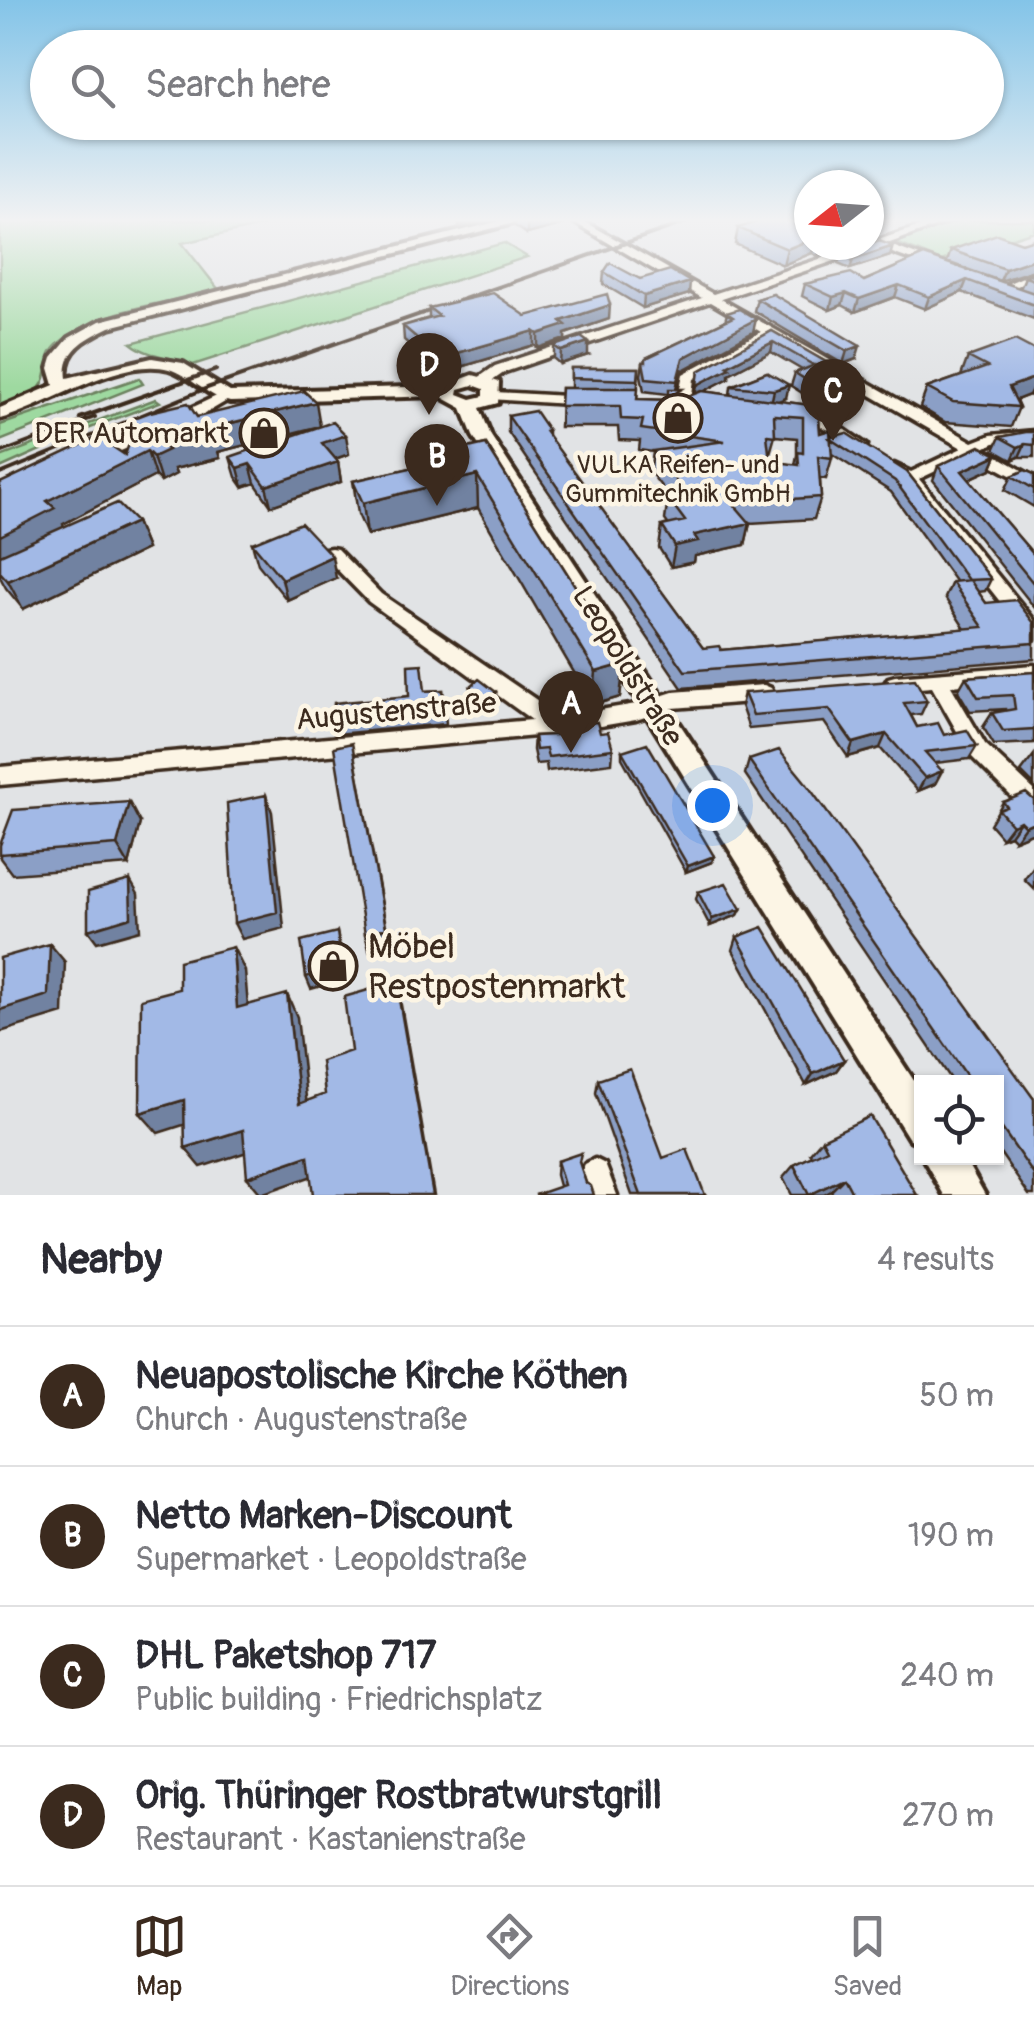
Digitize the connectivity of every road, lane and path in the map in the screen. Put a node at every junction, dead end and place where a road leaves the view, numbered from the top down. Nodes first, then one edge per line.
1 (297, 276) edge
2 (674, 276) edge
3 (777, 276) edge
4 (1032, 276) edge
5 (1017, 295) edge
6 (713, 298) junction
7 (770, 332) junction
8 (489, 389) junction
9 (65, 390) junction
10 (448, 392) junction
11 (226, 396) junction
12 (596, 401) edge
13 (701, 404) edge
14 (470, 405) junction
15 (787, 412) edge
16 (0, 414) edge
17 (1034, 435) edge
18 (971, 447) junction
19 (873, 454) edge
20 (86, 462) edge
21 (887, 463) edge
22 (910, 478) junction
23 (1034, 484) edge
24 (330, 553) edge
25 (1034, 632) edge
26 (1034, 672) edge
27 (938, 680) junction
28 (881, 684) edge
29 (787, 692) edge
30 (654, 707) junction
31 (546, 727) junction
32 (0, 776) edge
33 (1034, 804) edge
34 (914, 1113) edge
35 (947, 1165) edge
36 (966, 1195) edge

1 - 9 main road
2 - 6 street
3 - 6 street
4 - 5 street
6 - 7 street
6 - 8 street
7 - 13 street
7 - 18 street
8 - 10 main road
8 - 12 street
8 - 14 main road
9 - 11 main road
9 - 16 main road
10 - 11 main road
10 - 14 main road
11 - 20 street
14 - 30 main road, Leopoldstraße
15 - 19 street
17 - 18 street
18 - 22 street
18 - 23 street
21 - 22 street
22 - 25 street
24 - 31 street
26 - 27 street
27 - 28 street
27 - 33 street
29 - 30 street, Augustenstraße
30 - 31 street, Augustenstraße
30 - 34 main road, Leopoldstraße
31 - 32 street, Augustenstraße
35 - 36 main road

